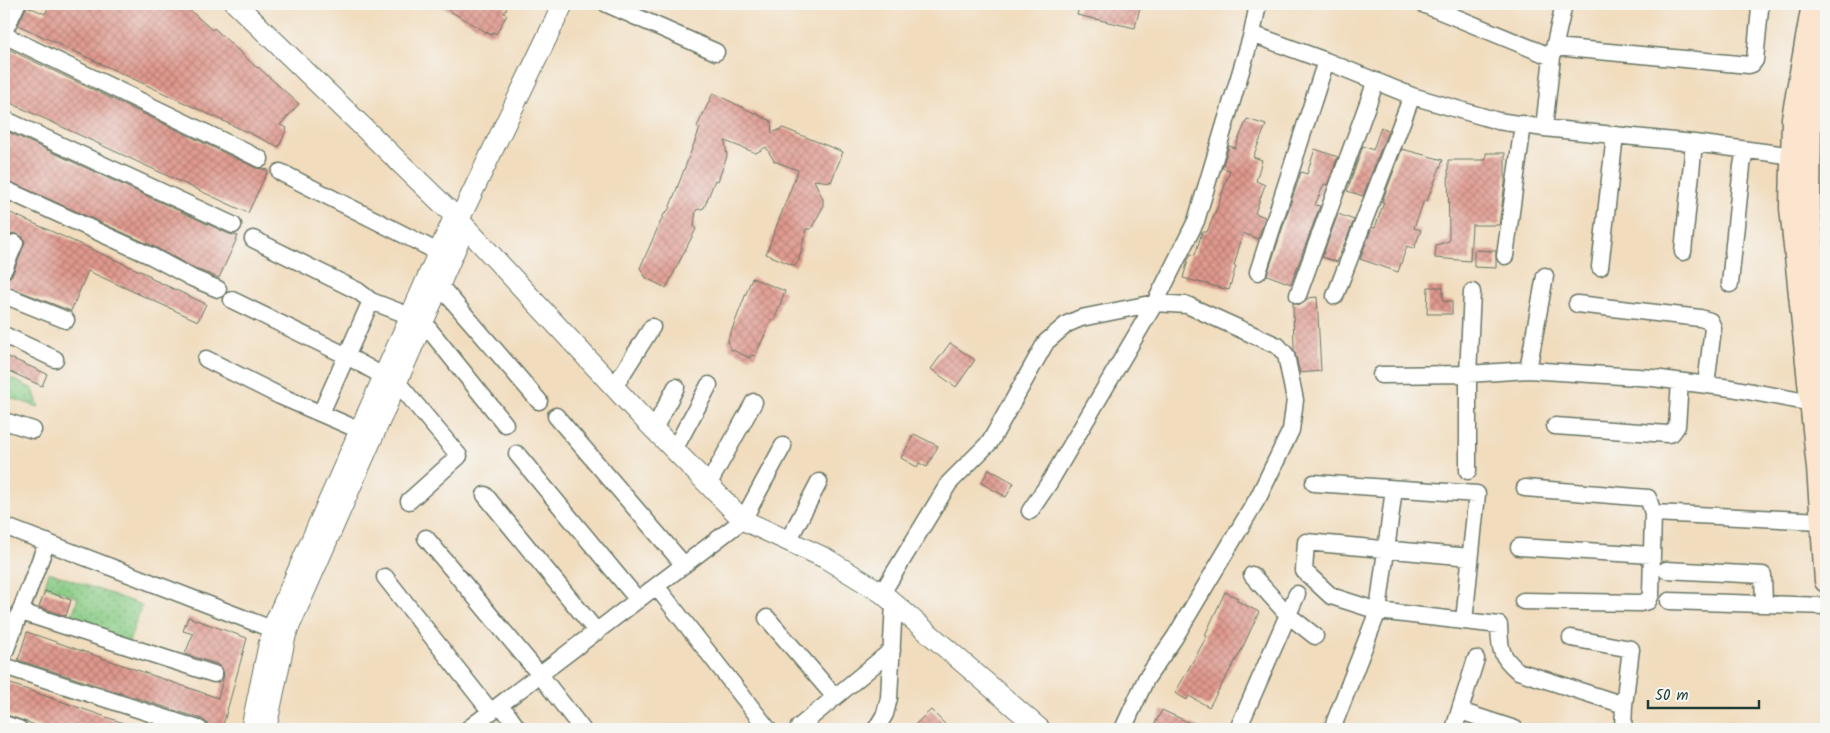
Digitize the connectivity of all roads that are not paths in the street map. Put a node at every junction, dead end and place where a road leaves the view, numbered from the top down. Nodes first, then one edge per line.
1 (17, 4) edge
2 (236, 4) edge
3 (563, 4) edge
4 (607, 4) edge
5 (1258, 4) edge
6 (1424, 4) edge
7 (1564, 4) edge
8 (1757, 4) edge
9 (1812, 4) edge
10 (4, 34) edge
11 (1252, 34) junction
12 (1825, 40) edge
13 (716, 52) dead end
14 (1554, 52) junction
15 (1326, 61) junction
16 (1376, 81) junction
17 (1412, 96) junction
18 (1819, 115) edge
19 (4, 119) edge
20 (1523, 124) junction
21 (1544, 128) junction
22 (1615, 135) junction
23 (1694, 143) junction
24 (1745, 150) junction
25 (1801, 157) junction
26 (260, 159) dead end
27 (280, 172) dead end
28 (4, 189) edge
29 (460, 221) junction
30 (233, 226) dead end
31 (253, 239) dead end
32 (15, 243) dead end
33 (438, 252) junction
34 (1682, 252) dead end
35 (1505, 256) dead end
36 (1600, 267) dead end
37 (4, 270) edge
38 (1258, 272) dead end
39 (1545, 276) dead end
40 (1821, 277) edge
41 (1730, 284) dead end
42 (440, 286) junction
43 (218, 289) dead end
44 (1472, 292) dead end
45 (4, 295) edge
46 (1298, 295) dead end
47 (1335, 296) dead end
48 (232, 300) dead end
49 (371, 301) junction
50 (1155, 303) junction
51 (1577, 304) dead end
52 (417, 319) junction
53 (66, 320) dead end
54 (652, 327) dead end
55 (4, 335) edge
56 (347, 356) junction
57 (206, 359) dead end
58 (55, 360) dead end
59 (1528, 370) junction
60 (1468, 374) junction
61 (1826, 374) edge
62 (1381, 375) dead end
63 (390, 379) junction
64 (1680, 382) junction
65 (709, 385) dead end
66 (1706, 385) junction
67 (614, 387) junction
68 (676, 387) dead end
69 (539, 401) dead end
70 (754, 402) dead end
71 (1812, 403) junction
72 (321, 413) junction
73 (556, 416) dead end
74 (4, 421) edge
75 (505, 424) dead end
76 (1555, 426) dead end
77 (654, 429) junction
78 (33, 430) dead end
79 (360, 430) junction
80 (1821, 439) edge
81 (783, 446) dead end
82 (674, 450) junction
83 (517, 454) dead end
84 (1468, 471) dead end
85 (819, 482) dead end
86 (1314, 483) dead end
87 (708, 485) junction
88 (1525, 488) dead end
89 (1394, 489) junction
90 (485, 495) dead end
91 (409, 501) dead end
92 (1030, 510) dead end
93 (1653, 513) junction
94 (743, 520) junction
95 (1822, 521) junction
96 (4, 526) edge
97 (426, 538) dead end
98 (788, 541) junction
99 (47, 542) junction
100 (1518, 547) dead end
101 (1385, 550) junction
102 (1652, 555) junction
103 (1470, 557) junction
104 (684, 565) junction
105 (1666, 570) dead end
106 (1252, 575) dead end
107 (385, 577) dead end
108 (1826, 581) edge
109 (656, 586) junction
110 (1298, 594) dead end
111 (888, 598) junction
112 (638, 600) junction
113 (1523, 601) dead end
114 (1669, 601) dead end
115 (1764, 604) junction
116 (1826, 606) edge
117 (1378, 611) junction
118 (21, 612) junction
119 (1288, 615) junction
120 (767, 618) dead end
121 (1464, 621) junction
122 (278, 631) junction
123 (597, 632) junction
124 (1315, 636) dead end
125 (1571, 638) dead end
126 (892, 650) junction
127 (4, 654) edge
128 (1476, 659) dead end
129 (4, 666) edge
130 (214, 674) dead end
131 (540, 675) junction
132 (835, 697) junction
133 (1624, 705) junction
134 (496, 708) junction
135 (1460, 711) junction
136 (4, 724) edge
137 (799, 727) dead end
138 (20, 729) edge
139 (199, 729) edge
140 (251, 729) edge
141 (266, 729) edge
142 (468, 729) edge
143 (518, 729) edge
144 (582, 729) edge
145 (768, 729) edge
146 (876, 729) edge
147 (1040, 729) edge
148 (1123, 729) edge
149 (1238, 729) edge
150 (1332, 729) edge
151 (1454, 729) edge
152 (1515, 729) edge
153 (1623, 729) edge

1 - 10 street
2 - 29 street
3 - 29 street
4 - 13 street
5 - 11 street
6 - 14 street
7 - 14 street
8 - 14 street
9 - 25 main road
10 - 26 street
11 - 15 street
11 - 50 street
12 - 18 main road
14 - 21 street
15 - 16 street
15 - 38 street
16 - 17 street
16 - 46 street
17 - 20 street
17 - 47 street
18 - 25 main road
19 - 30 street
20 - 21 street
20 - 35 street
21 - 22 street
22 - 23 street
22 - 36 street
23 - 24 street
23 - 34 street
24 - 25 street
24 - 41 street
25 - 40 main road
25 - 71 main road
27 - 33 street
28 - 43 street
29 - 33 street
29 - 42 street
29 - 67 street
31 - 49 street
32 - 37 street
33 - 52 street
39 - 59 street
40 - 61 main road
42 - 52 street
42 - 69 street
44 - 60 street
45 - 53 street
48 - 56 street
49 - 52 street
49 - 56 street
50 - 92 street
50 - 111 street
50 - 148 street
51 - 66 street
52 - 63 street
52 - 75 street
54 - 67 street
55 - 58 street
56 - 63 street
56 - 72 street
57 - 72 street
59 - 60 street
59 - 64 street
60 - 62 street
60 - 84 street
63 - 79 street
63 - 91 street
63 - 122 street
64 - 66 street
64 - 76 street
65 - 82 street
66 - 71 street
67 - 77 street
68 - 77 street
70 - 87 street
71 - 80 main road
72 - 79 street
73 - 104 street
74 - 78 street
77 - 82 street
79 - 122 street
80 - 95 main road
81 - 94 street
82 - 87 street
83 - 112 street
85 - 98 street
86 - 89 street
87 - 94 street
88 - 93 street
89 - 101 street
89 - 103 street
90 - 123 street
93 - 95 street
93 - 102 street
94 - 98 street
94 - 104 street
95 - 108 main road
96 - 99 street
97 - 131 street
98 - 111 street
99 - 118 street
99 - 122 street
100 - 102 street
101 - 103 street
101 - 117 street
101 - 117 street
102 - 113 street
103 - 121 street
104 - 109 street
105 - 115 street
106 - 119 street
107 - 134 street
109 - 112 street
109 - 145 street
110 - 119 street
111 - 126 street
111 - 147 street
112 - 123 street
114 - 115 street
115 - 116 street
117 - 121 street
117 - 150 street
118 - 127 street
118 - 130 street
119 - 124 street
119 - 149 street
120 - 132 street
121 - 133 street
122 - 140 street
122 - 141 street
123 - 131 street
125 - 133 street
126 - 132 street
126 - 146 street
128 - 135 street
129 - 139 street
131 - 134 street
131 - 144 street
132 - 137 street
133 - 153 street
134 - 142 street
134 - 143 street
135 - 151 street
135 - 152 street
136 - 138 street

